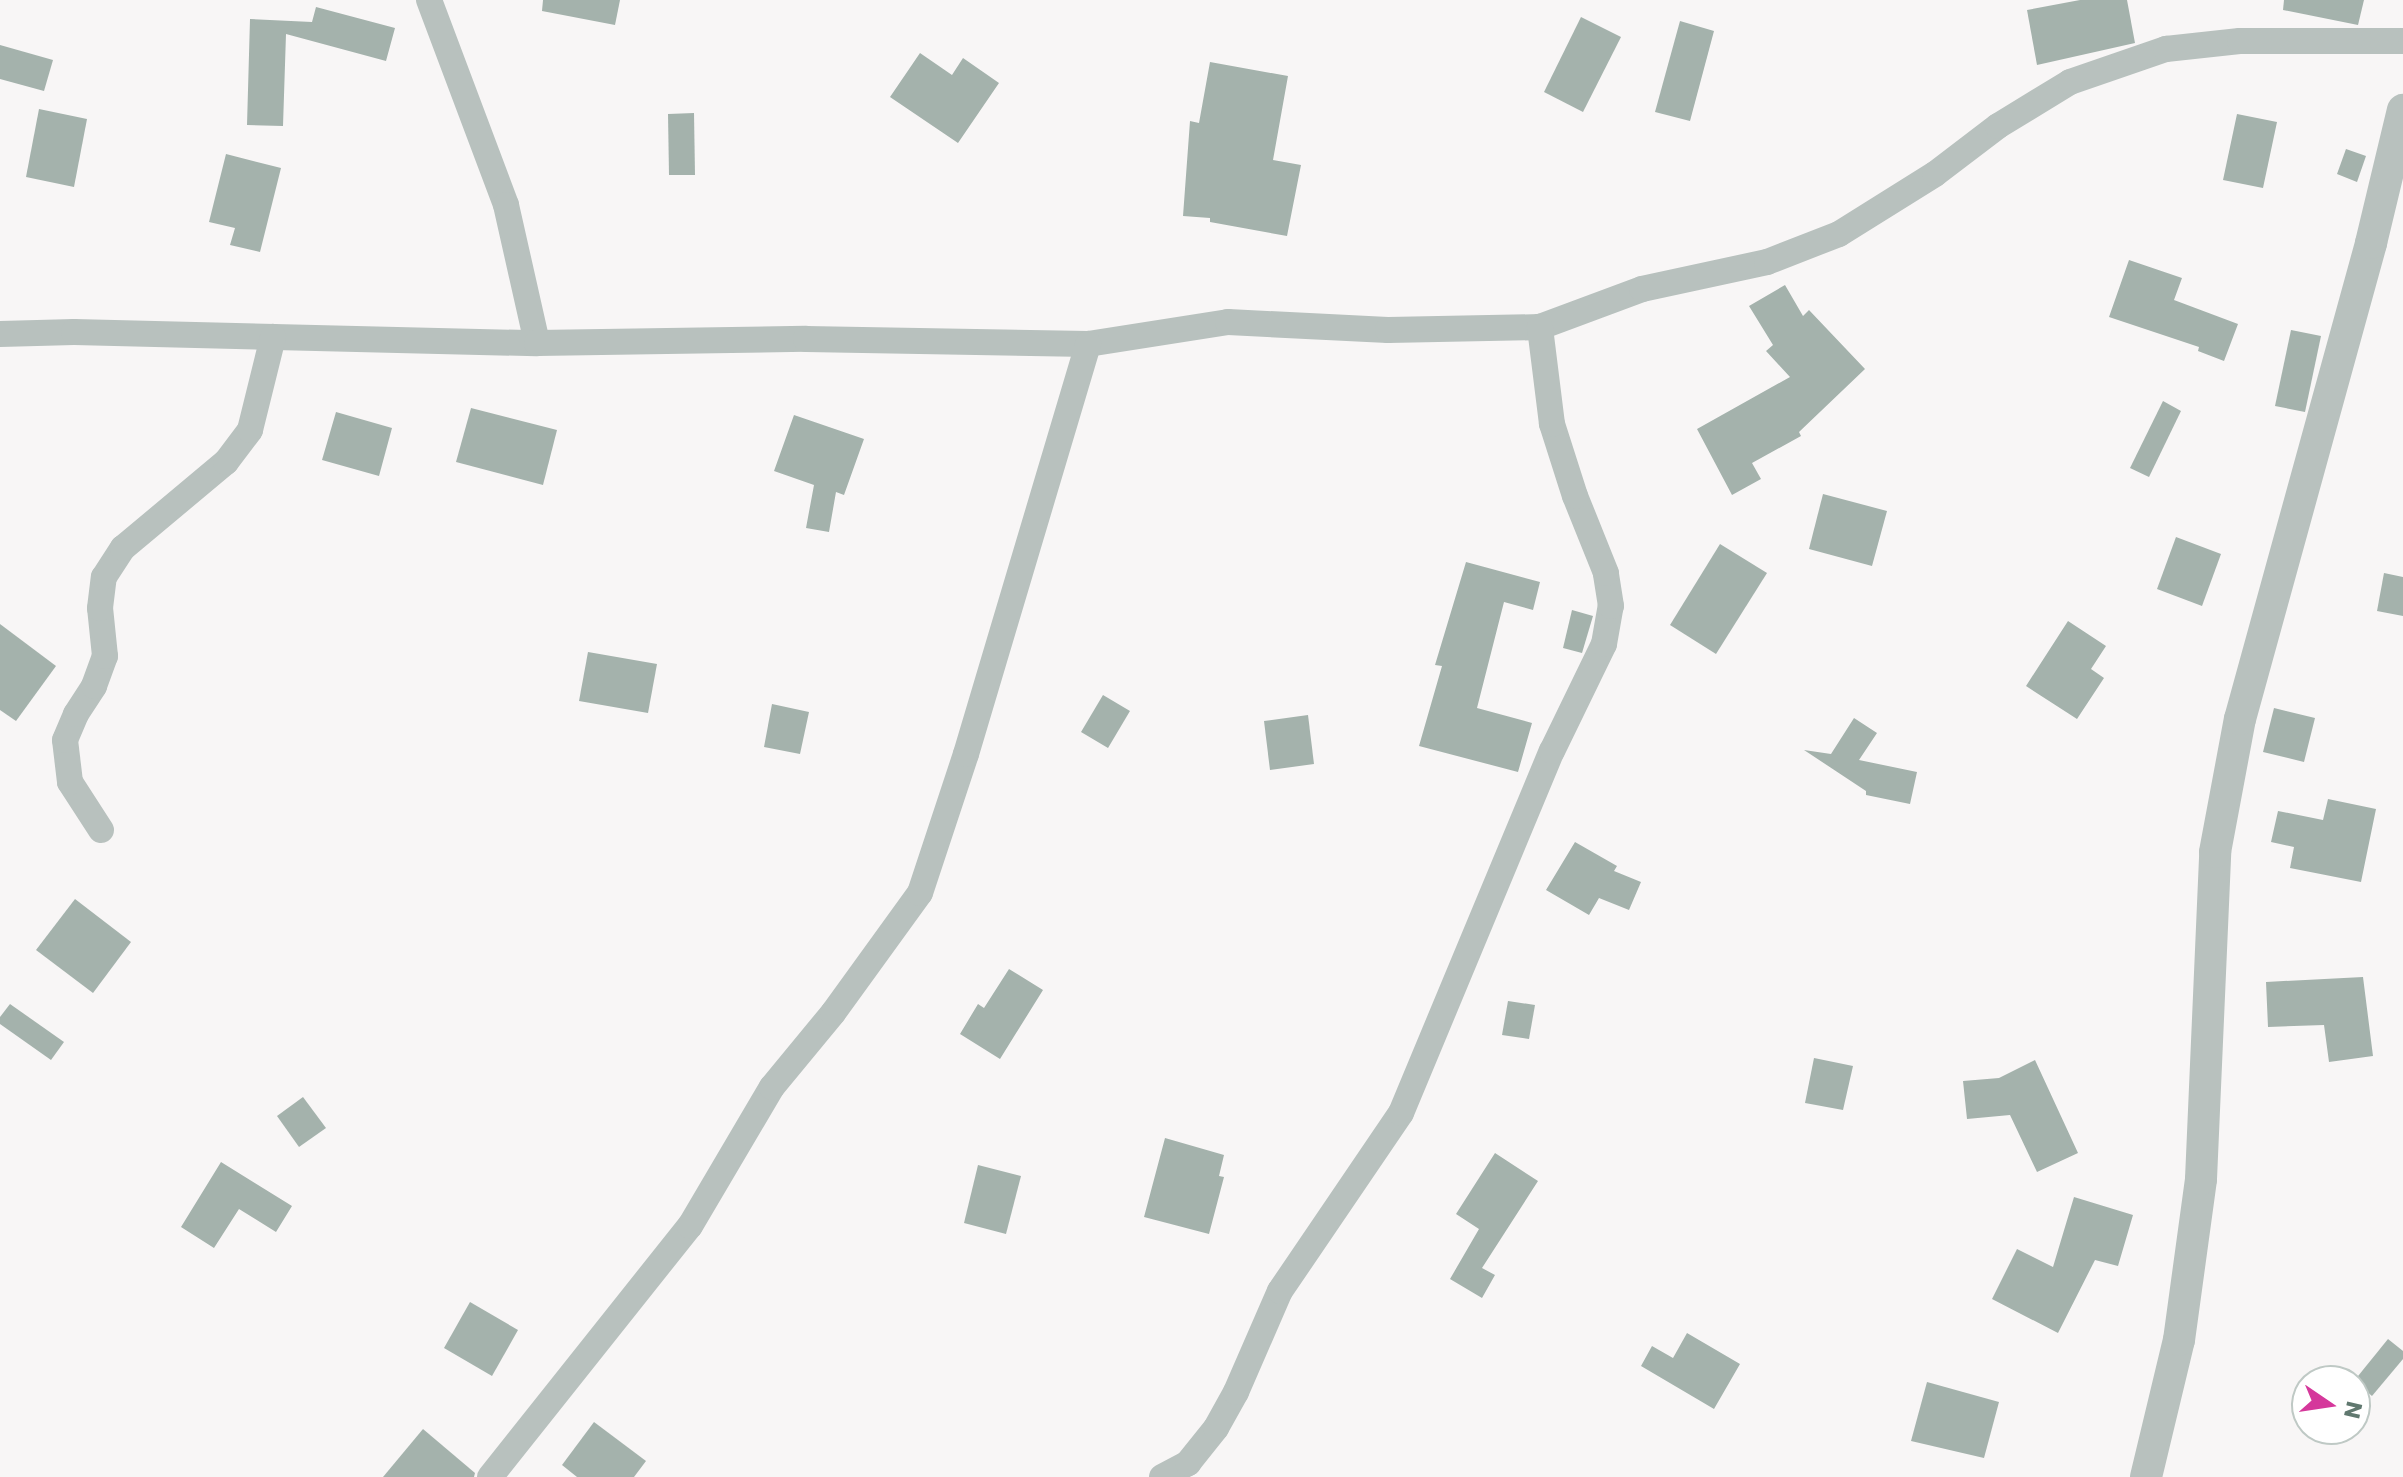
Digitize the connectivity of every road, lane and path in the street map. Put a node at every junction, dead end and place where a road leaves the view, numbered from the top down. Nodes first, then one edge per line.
1 (429, 0) edge
2 (2403, 41) edge
3 (2403, 110) edge
4 (1540, 327) junction
5 (0, 334) edge
6 (273, 337) junction
7 (537, 343) junction
8 (1088, 344) junction
9 (101, 830) dead end
10 (490, 1477) edge
11 (1162, 1477) edge
12 (2146, 1477) edge

1 - 7 street
2 - 4 street
3 - 12 street
4 - 8 street
4 - 11 street
5 - 6 street
6 - 7 street
6 - 9 street
7 - 8 street
8 - 10 street

